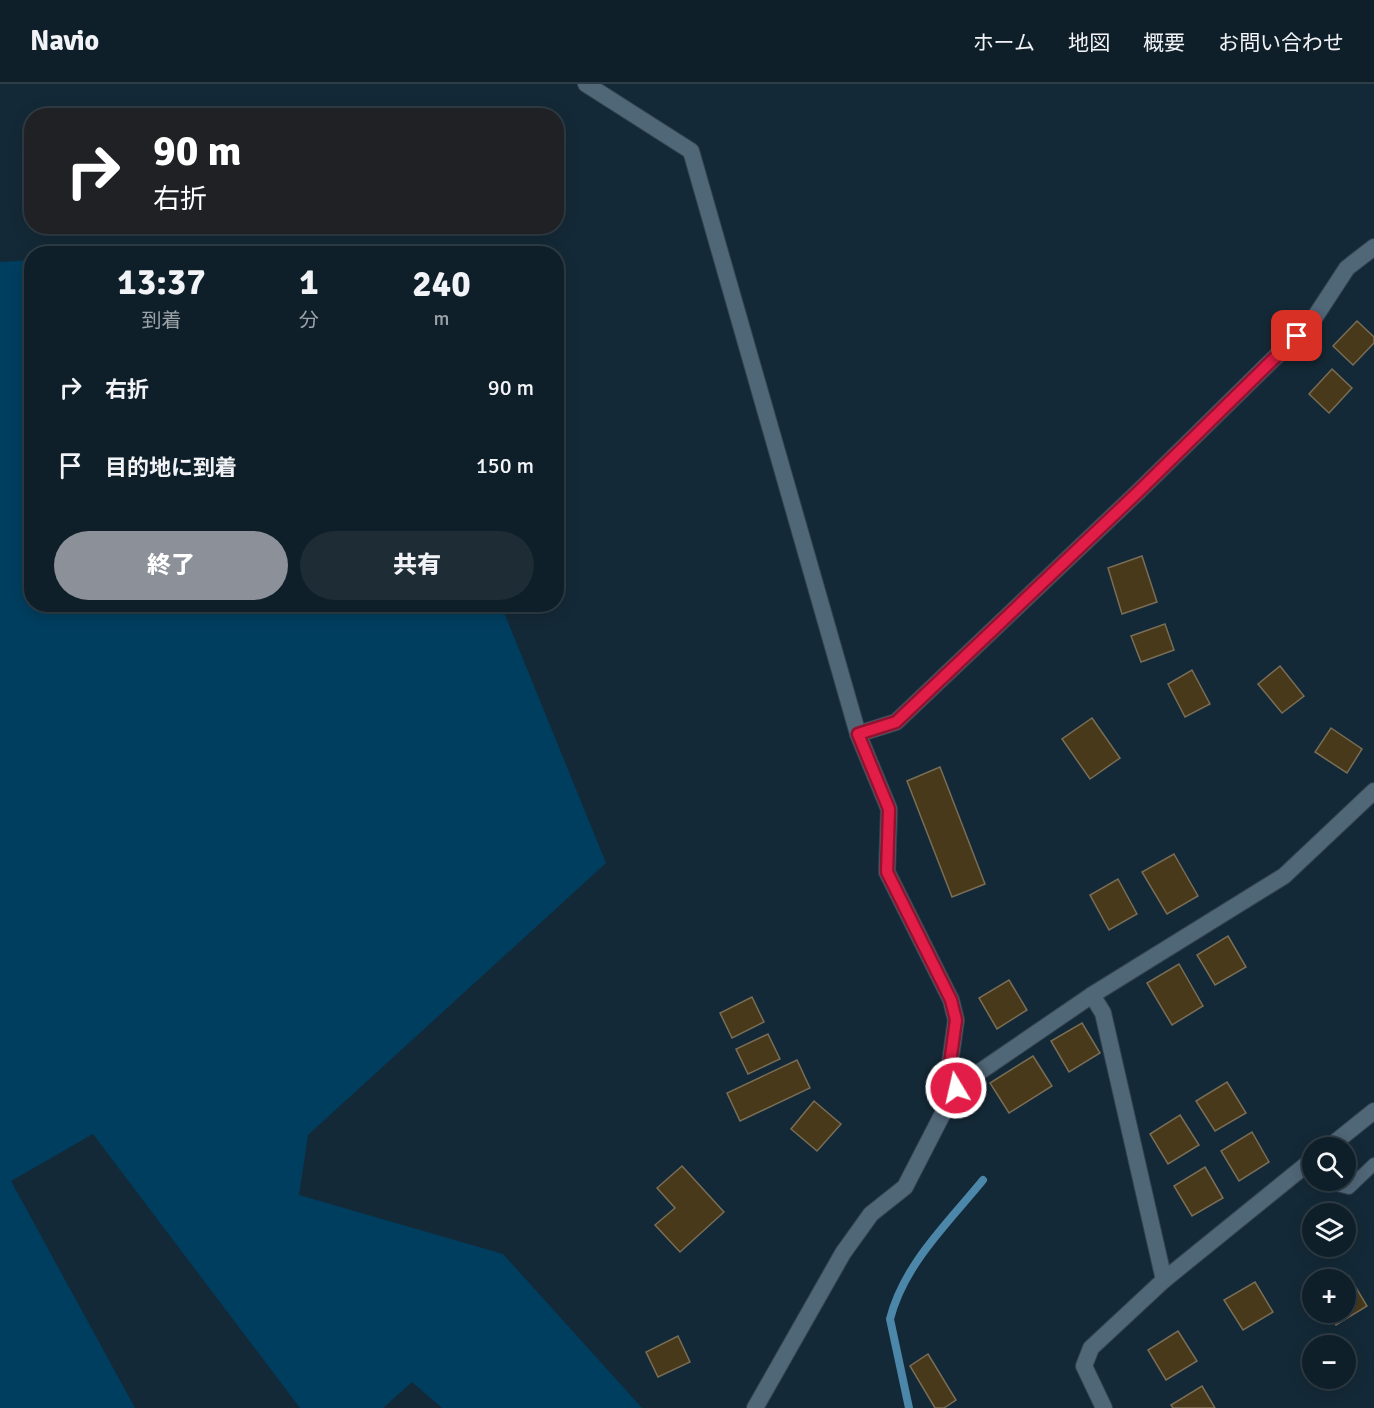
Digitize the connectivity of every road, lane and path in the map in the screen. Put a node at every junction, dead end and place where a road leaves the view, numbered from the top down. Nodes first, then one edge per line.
1 (586, 84) edge
2 (1374, 247) edge
3 (858, 734) junction
4 (1374, 791) edge
5 (1092, 995) junction
6 (956, 1088) junction
7 (1374, 1111) edge
8 (1342, 1137) edge
9 (1374, 1164) edge
10 (1302, 1177) edge
11 (1356, 1181) edge
12 (1164, 1280) junction
13 (755, 1408) edge
14 (1104, 1408) edge

1 - 3 street
2 - 3 street
3 - 6 street
4 - 5 street
5 - 6 street
5 - 12 street
6 - 13 street
7 - 8 street
9 - 11 lane
10 - 12 street
12 - 14 street

